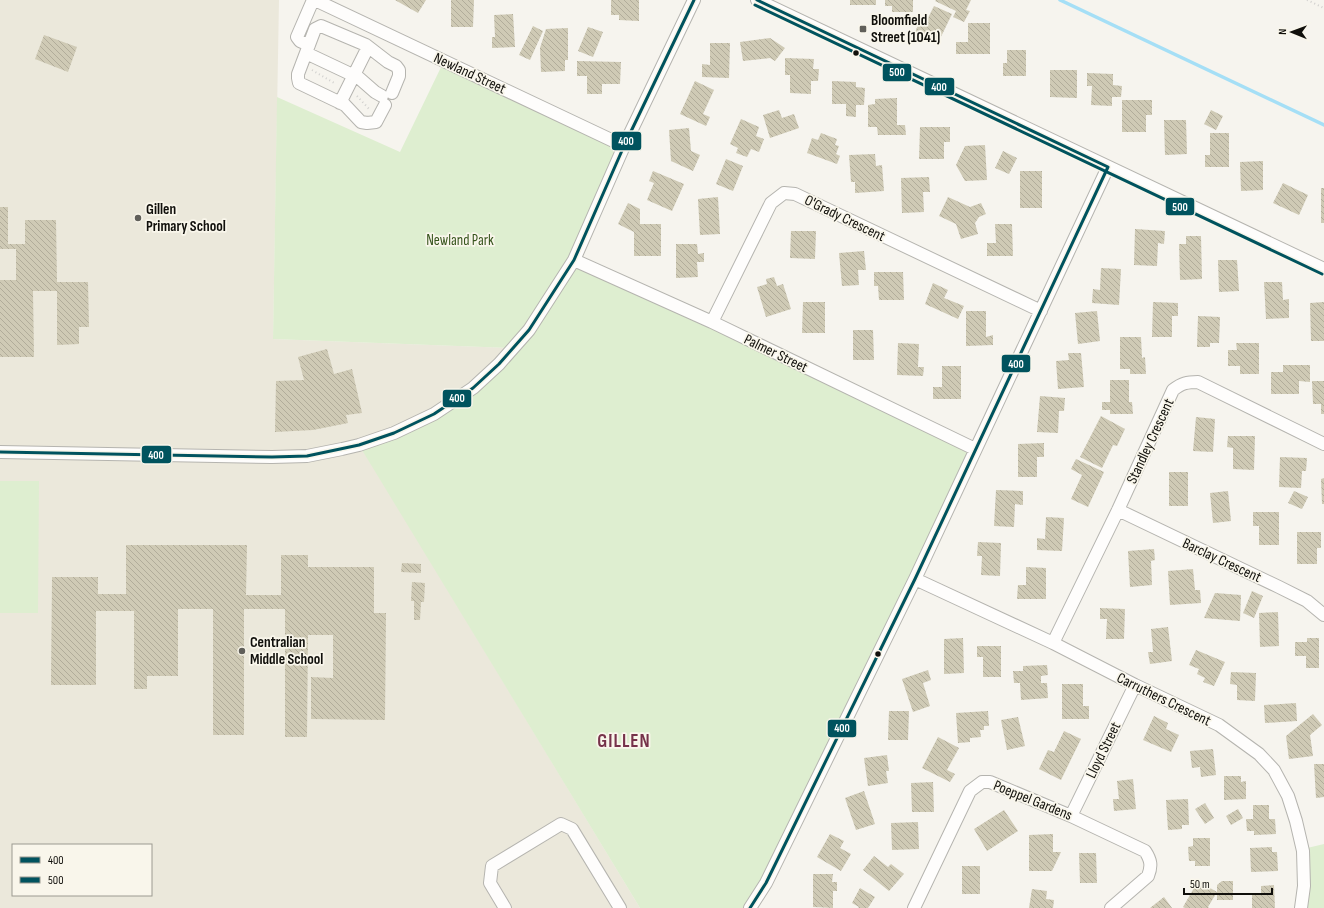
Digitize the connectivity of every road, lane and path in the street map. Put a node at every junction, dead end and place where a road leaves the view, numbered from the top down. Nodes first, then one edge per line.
1 (314, 0) edge
2 (694, 0) edge
3 (757, 0) edge
4 (1307, 0) edge
5 (1324, 8) edge
6 (368, 47) junction
7 (307, 49) junction
8 (354, 75) junction
9 (386, 98) junction
10 (340, 103) junction
11 (624, 146) junction
12 (1108, 167) junction
13 (574, 260) junction
14 (1324, 269) edge
15 (1041, 311) junction
16 (712, 322) junction
17 (1324, 444) edge
18 (976, 449) junction
19 (0, 452) edge
20 (1118, 510) junction
21 (915, 579) junction
22 (1324, 615) edge
23 (1053, 644) junction
24 (1135, 685) junction
25 (1071, 816) junction
26 (505, 908) edge
27 (620, 908) edge
28 (750, 908) edge
29 (914, 908) edge
30 (1110, 908) edge
31 (1301, 908) edge

1 - 7 street
1 - 11 street, Newland Street
2 - 11 street
3 - 12 street
4 - 5 path
6 - 7 street
6 - 8 street
6 - 9 street
7 - 8 street
7 - 10 street
8 - 9 street
8 - 10 street
9 - 10 street
11 - 13 street
12 - 14 street
12 - 15 street
13 - 16 street, Palmer Street
13 - 19 street
15 - 16 street, O'Grady Crescent
15 - 18 street
16 - 18 street, Palmer Street
17 - 20 street, Standley Crescent
18 - 21 street
20 - 22 street, Barclay Crescent
20 - 23 street, Standley Crescent
21 - 23 street, Carruthers Crescent
21 - 28 street
23 - 24 street, Carruthers Crescent
24 - 25 street, Lloyd Street
24 - 31 street, Carruthers Crescent
25 - 29 street, Poeppel Gardens
25 - 30 street, Poeppel Gardens
26 - 27 street

